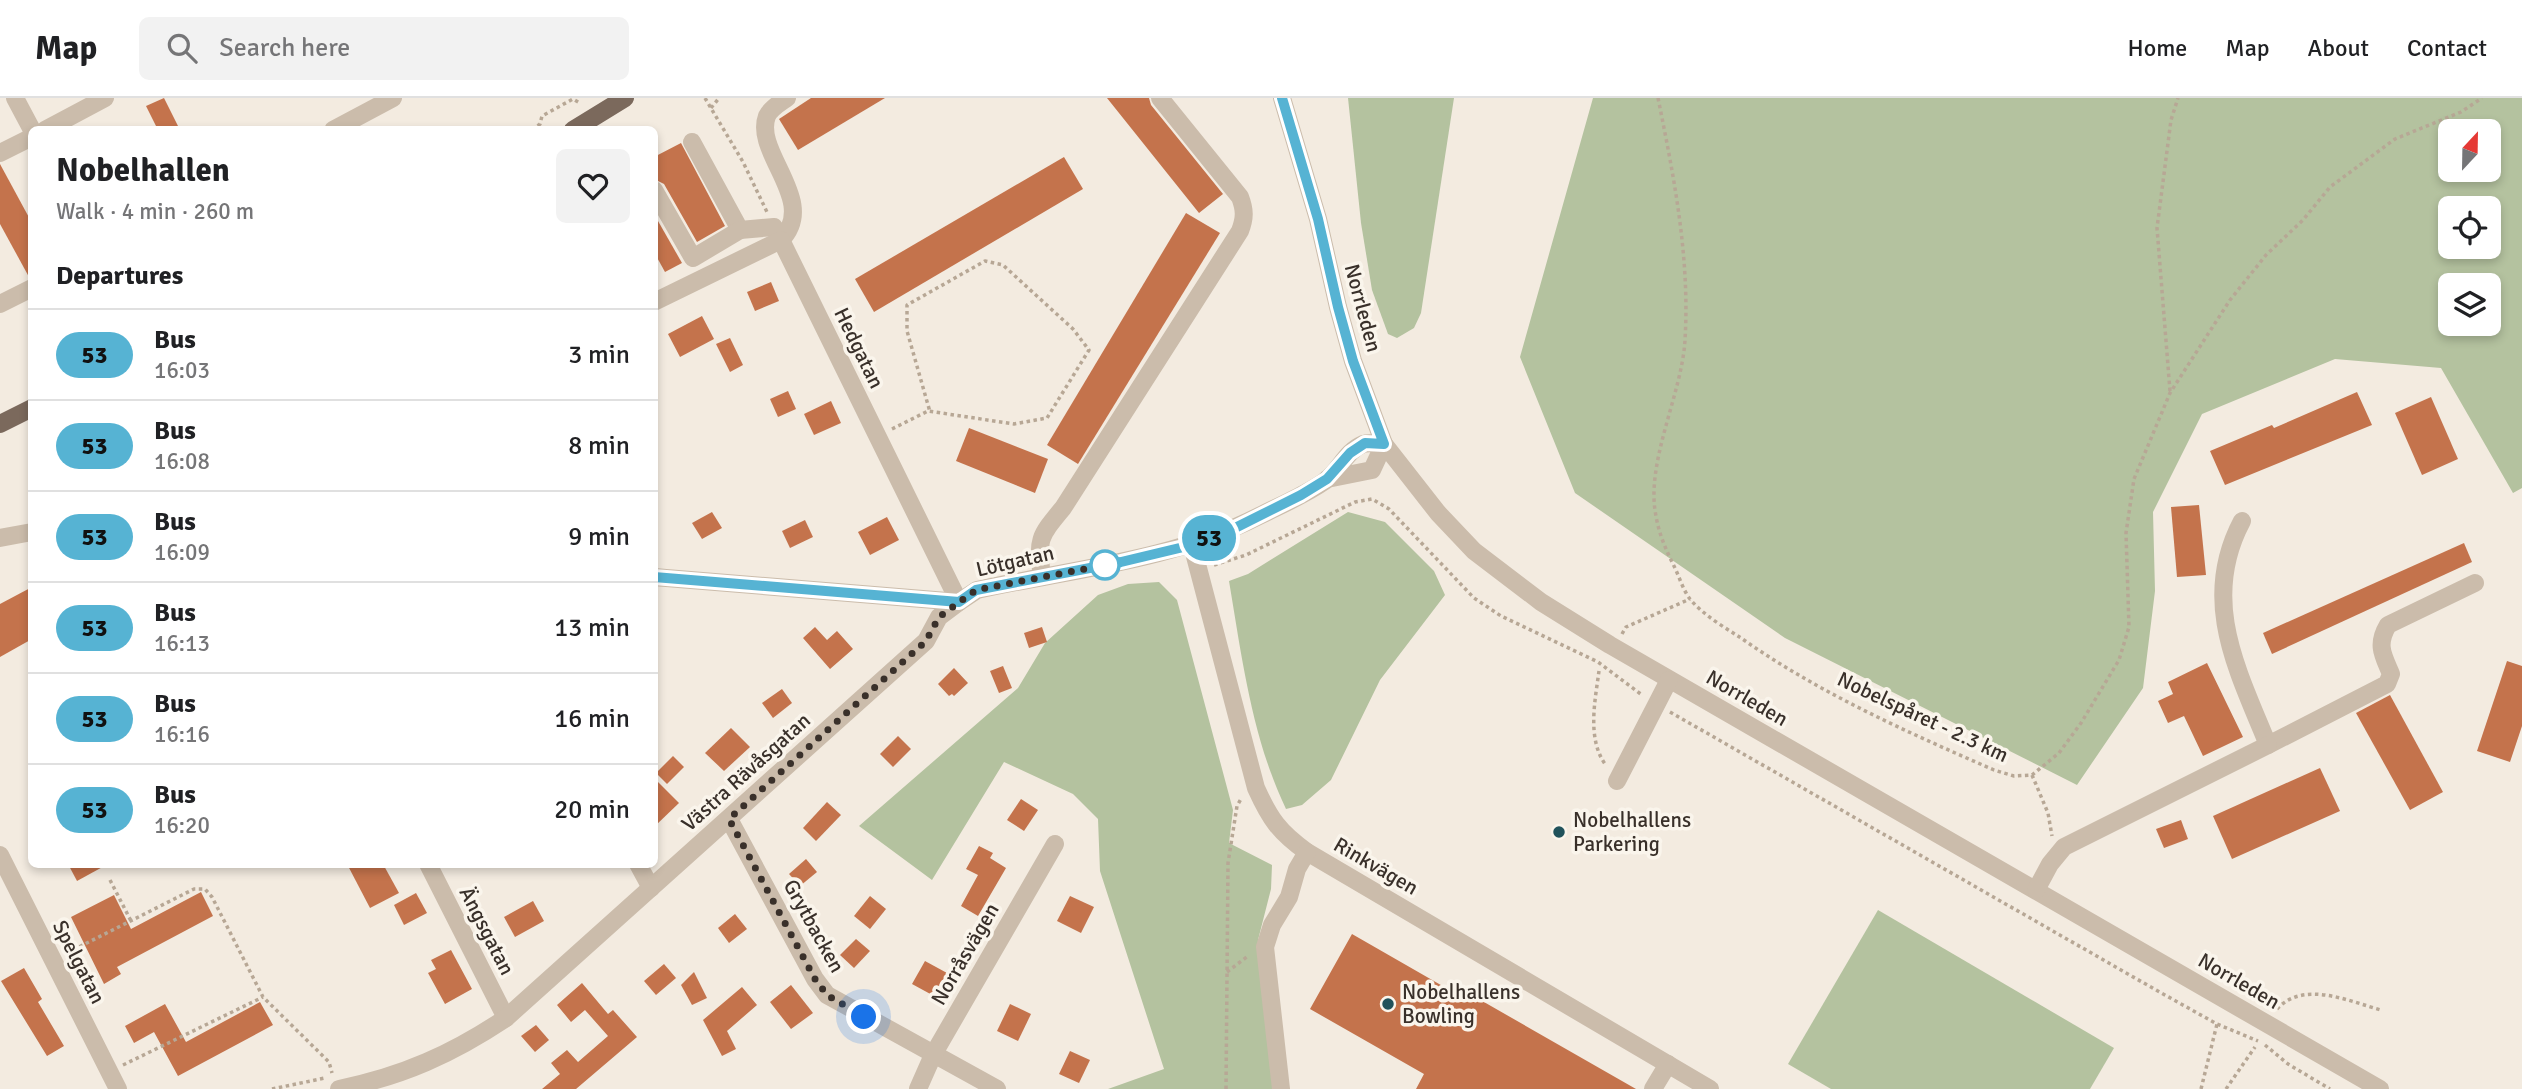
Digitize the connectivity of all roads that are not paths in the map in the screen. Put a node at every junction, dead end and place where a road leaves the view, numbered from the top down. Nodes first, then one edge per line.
1 (15, 98) edge
2 (105, 98) edge
3 (393, 98) edge
4 (625, 98) edge
5 (787, 98) edge
6 (1160, 98) edge
7 (1282, 98) edge
8 (1296, 98) edge
9 (30, 126) edge
10 (52, 126) edge
11 (340, 126) edge
12 (580, 126) edge
13 (28, 138) edge
14 (692, 142) dead end
15 (0, 153) edge
16 (1303, 163) junction
17 (658, 197) edge
18 (740, 230) junction
19 (778, 233) junction
20 (28, 290) edge
21 (658, 300) edge
22 (0, 304) edge
23 (28, 410) edge
24 (0, 424) edge
25 (1384, 444) junction
26 (1327, 479) junction
27 (2242, 521) dead end
28 (28, 533) edge
29 (0, 537) edge
30 (1192, 545) junction
31 (658, 577) edge
32 (1042, 577) junction
33 (2475, 583) dead end
34 (959, 602) junction
35 (1670, 680) junction
36 (2268, 745) junction
37 (1617, 781) road end
38 (729, 819) junction
39 (1055, 844) dead end
40 (1307, 852) junction
41 (0, 855) edge
42 (430, 868) edge
43 (640, 868) edge
44 (651, 888) junction
45 (2036, 890) junction
46 (506, 1018) junction
47 (933, 1055) junction
48 (1668, 1064) junction
49 (336, 1083) edge
50 (383, 1085) edge
51 (118, 1089) edge
52 (918, 1089) edge
53 (997, 1089) edge
54 (1281, 1089) edge
55 (1653, 1089) edge
56 (1710, 1089) edge
57 (2380, 1089) edge

1 - 9 street
2 - 10 street
3 - 11 street
4 - 12 main road
5 - 19 street
6 - 32 street
7 - 16 street, Norrleden
8 - 16 street, Norrleden
13 - 15 street
14 - 18 street
16 - 25 street, Norrleden
17 - 18 street
18 - 19 street
19 - 21 street
19 - 34 street, Hedgatan
20 - 22 street
23 - 24 main road
25 - 26 street, Lötgatan
25 - 26 street, Lötgatan
25 - 35 street, Norrleden
26 - 30 street, Lötgatan
27 - 36 street
28 - 29 street
30 - 32 street, Lötgatan
30 - 40 street, Rinkvägen
31 - 34 street, Lötgatan
32 - 34 street, Lötgatan
33 - 36 street
34 - 38 street, Västra Rävåsgatan
35 - 37 street
35 - 45 street, Norrleden
36 - 45 street
38 - 44 street, Västra Rävåsgatan
38 - 47 street, Grytbacken
39 - 47 street, Norråsvägen
40 - 48 street, Rinkvägen
40 - 54 street
41 - 51 street, Spelgatan
42 - 46 street, Ängsgatan
43 - 44 street
44 - 46 street, Västra Rävåsgatan
45 - 57 street, Norrleden
46 - 50 street, Västra Rävåsgatan
47 - 52 street, Norråsvägen
47 - 53 street, Grytbacken
48 - 55 street
48 - 56 street, Rinkvägen
49 - 50 street, Västra Rävåsgatan

